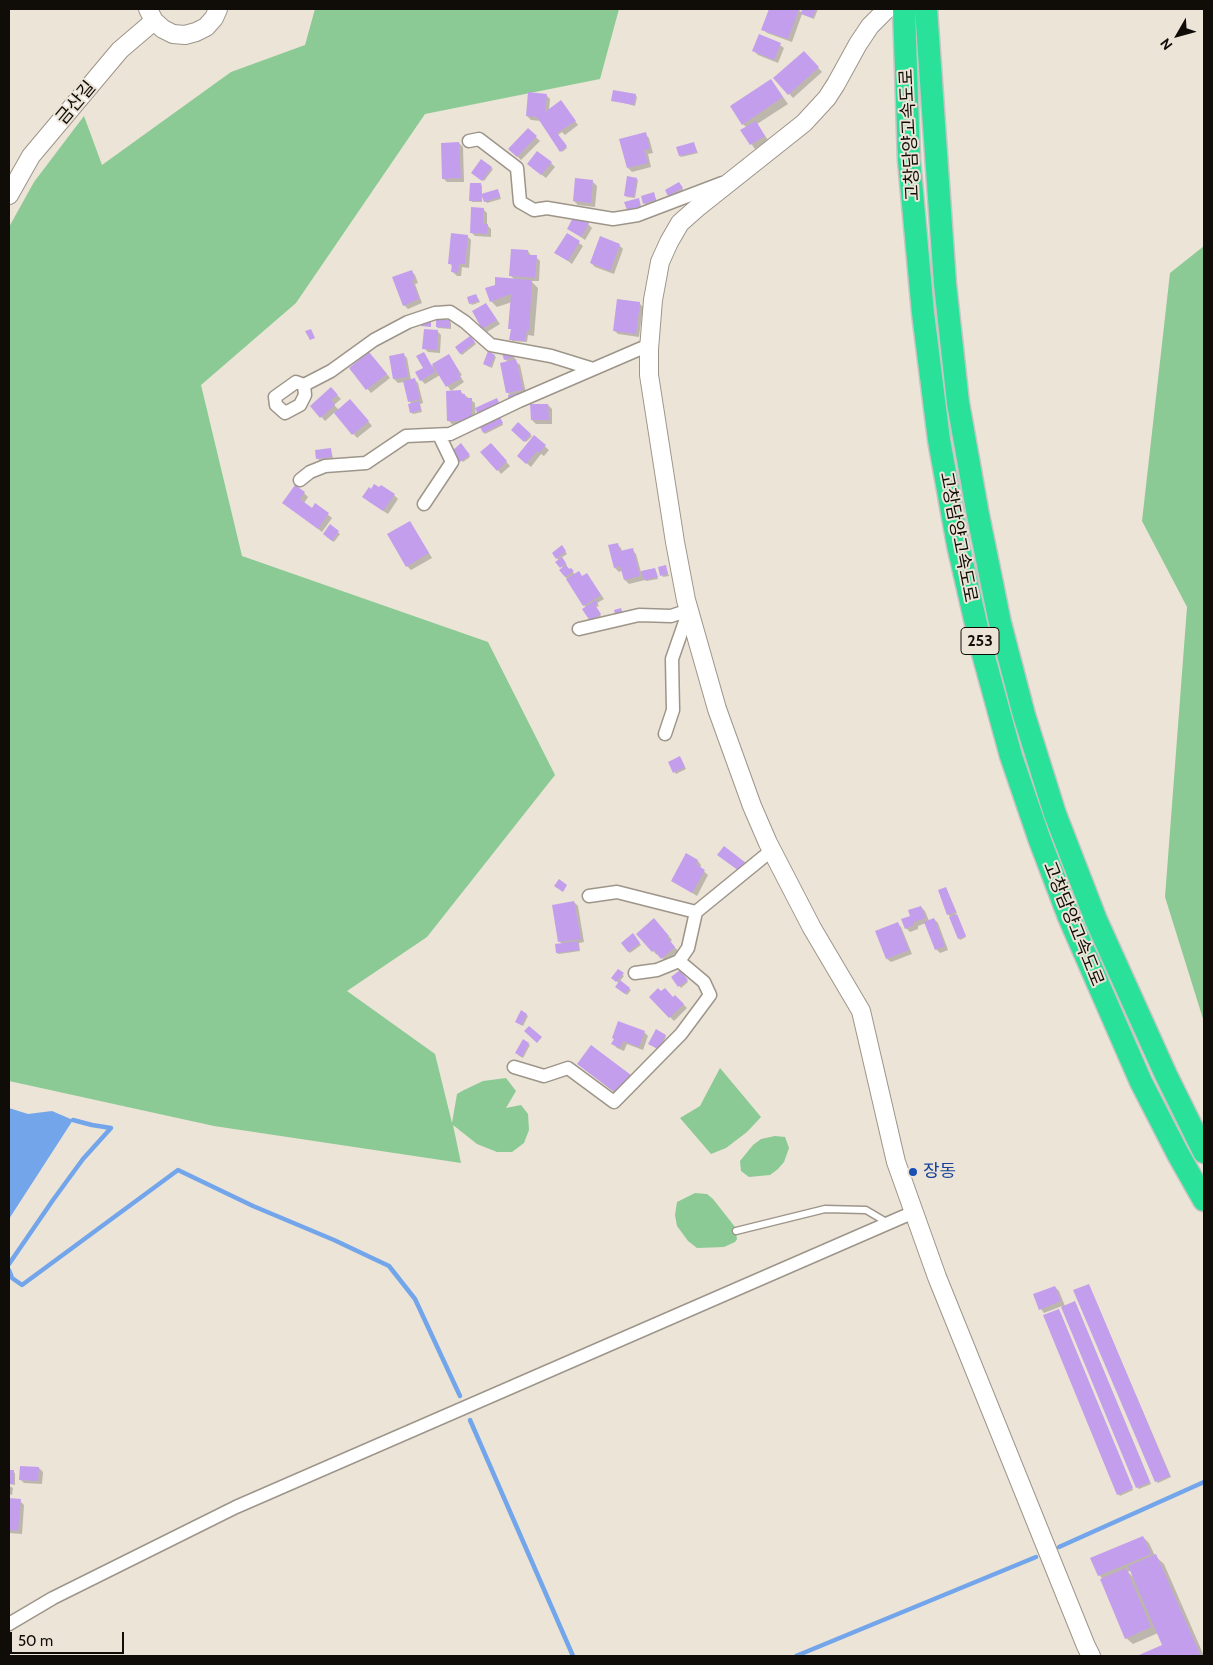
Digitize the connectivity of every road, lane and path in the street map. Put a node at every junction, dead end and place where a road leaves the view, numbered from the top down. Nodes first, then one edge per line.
1 (218, 9) edge
2 (926, 9) edge
3 (889, 10) edge
4 (151, 15) edge
5 (469, 141) dead end
6 (734, 179) junction
7 (9, 195) edge
8 (650, 345) junction
9 (593, 369) junction
10 (304, 385) dead end
11 (439, 435) junction
12 (300, 480) dead end
13 (424, 504) dead end
14 (689, 610) junction
15 (579, 629) dead end
16 (664, 734) dead end
17 (772, 850) junction
18 (590, 896) dead end
19 (696, 912) junction
20 (679, 961) junction
21 (635, 973) dead end
22 (514, 1066) dead end
23 (1204, 1152) edge
24 (1204, 1200) edge
25 (914, 1212) junction
26 (889, 1223) junction
27 (736, 1231) dead end
28 (9, 1624) edge
29 (1091, 1656) edge

1 - 4 street
2 - 23 highway, 고창담양고속도로 / 253
3 - 6 street
3 - 24 highway, 고창담양고속도로 / 253
4 - 7 street, 금산길
5 - 6 street
6 - 8 street
8 - 9 street
8 - 14 street
9 - 10 street
9 - 11 street
11 - 12 street
11 - 13 street
14 - 15 street
14 - 16 street
14 - 17 street
17 - 19 street
17 - 25 street
18 - 19 street
19 - 20 street
20 - 21 street
20 - 22 street
25 - 26 street
25 - 29 street
26 - 27 lane
26 - 28 street

